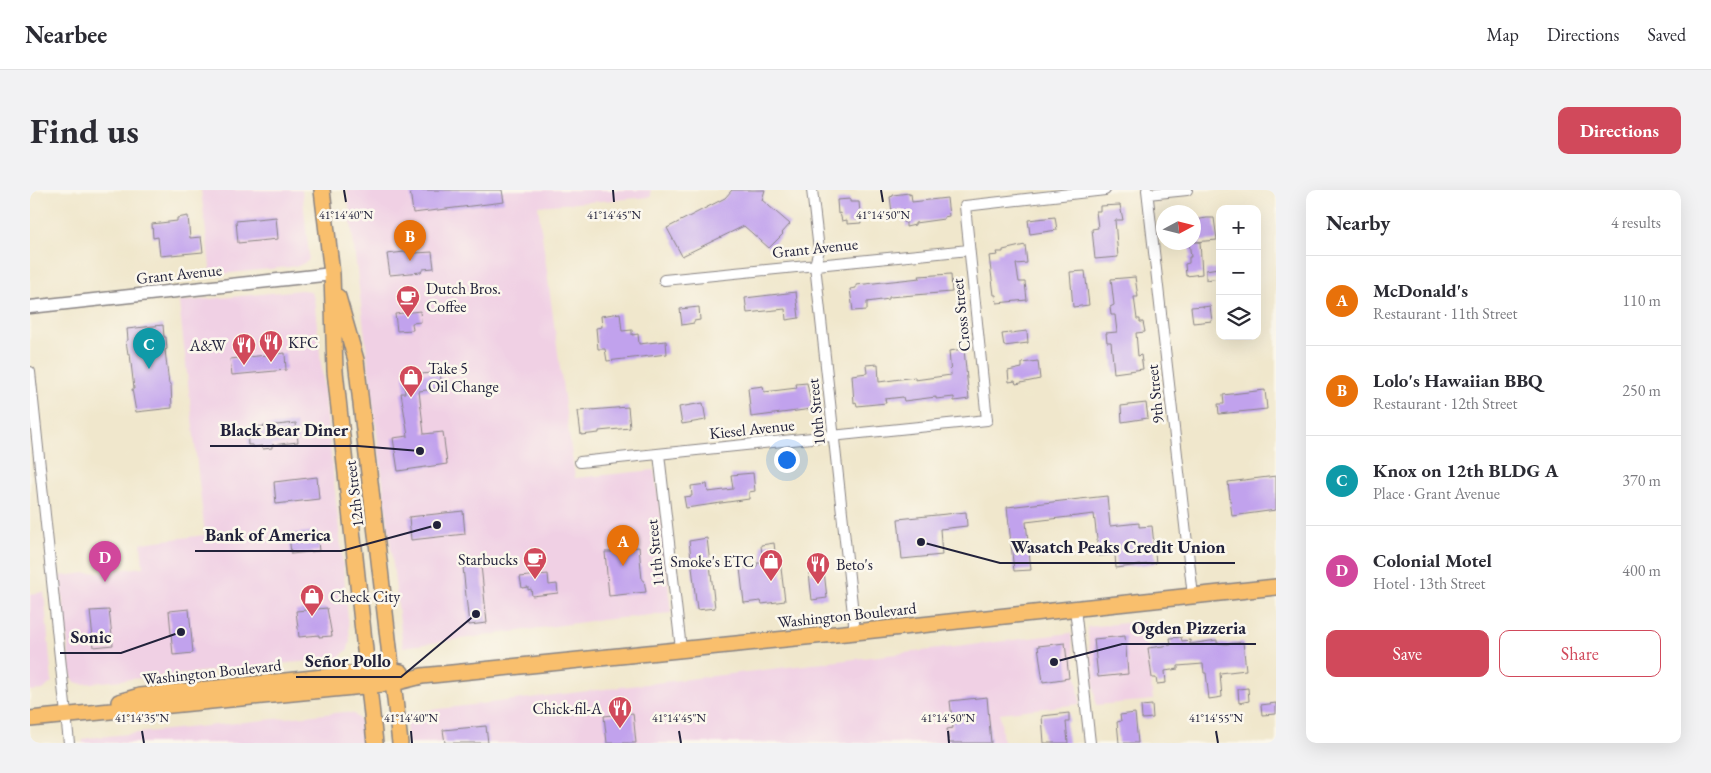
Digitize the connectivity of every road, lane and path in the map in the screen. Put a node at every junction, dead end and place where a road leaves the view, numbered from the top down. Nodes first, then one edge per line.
1 (322, 190) edge
2 (812, 190) edge
3 (1105, 190) edge
4 (1187, 190) edge
5 (1148, 192) edge
6 (970, 250) junction
7 (815, 265) junction
8 (332, 274) junction
9 (664, 280) dead end
10 (30, 307) edge
11 (30, 372) edge
12 (987, 420) joint
13 (834, 436) junction
14 (660, 454) junction
15 (580, 462) dead end
16 (1276, 586) edge
17 (1193, 596) junction
18 (1075, 608) junction
19 (855, 632) junction
20 (682, 649) junction
21 (393, 677) junction
22 (368, 679) junction
23 (66, 715) junction
24 (30, 719) edge
25 (69, 743) edge
26 (375, 743) edge
27 (400, 743) edge
28 (1090, 743) edge

1 - 8 main road, 12th Street
2 - 7 street, 10th Street
3 - 6 street, Cross Street
4 - 5 street
5 - 17 street, 9th Street
6 - 7 street, Grant Avenue
6 - 12 street, Cross Street
7 - 9 street, Grant Avenue
7 - 13 street, 10th Street
8 - 10 street, Grant Avenue
8 - 21 main road, 12th Street
8 - 22 main road, 12th Street
11 - 23 street
12 - 13 street, Kiesel Avenue
13 - 14 street, Kiesel Avenue
13 - 19 street, 10th Street
14 - 15 street, Kiesel Avenue
14 - 20 street, 11th Street
16 - 17 main road, Washington Boulevard
17 - 18 main road, Washington Boulevard
18 - 19 main road, Washington Boulevard
18 - 28 street
19 - 20 main road, Washington Boulevard
20 - 21 main road, Washington Boulevard
21 - 22 main road, Washington Boulevard
21 - 27 main road, 12th Street
22 - 23 main road, Washington Boulevard
22 - 26 main road, 12th Street
23 - 24 main road, Washington Boulevard
23 - 25 street

